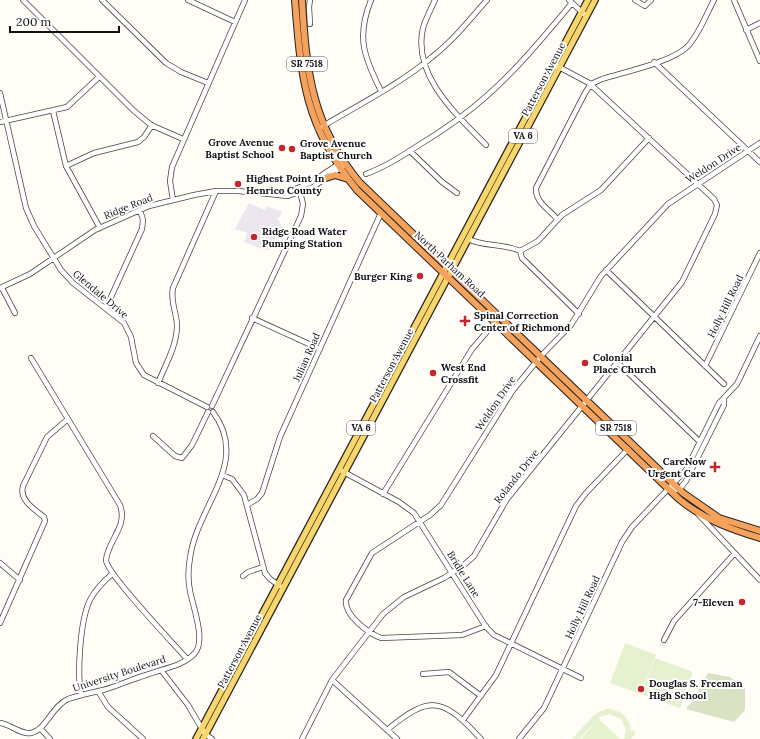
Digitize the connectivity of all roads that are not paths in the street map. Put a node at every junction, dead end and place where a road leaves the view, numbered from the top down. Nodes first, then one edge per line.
1 (24, 0) edge
2 (102, 0) edge
3 (188, 0) edge
4 (245, 0) edge
5 (295, 0) edge
6 (302, 0) edge
7 (310, 0) edge
8 (371, 0) edge
9 (435, 0) edge
10 (487, 0) edge
11 (588, 0) edge
12 (595, 0) edge
13 (635, 0) edge
14 (652, 0) edge
15 (714, 0) edge
16 (734, 0) edge
17 (570, 2) edge
18 (582, 12) junction
19 (586, 16) junction
20 (235, 22) junction
21 (760, 23) edge
22 (310, 24) dead end
23 (746, 30) junction
24 (760, 61) edge
25 (654, 62) junction
26 (424, 63) junction
27 (554, 64) junction
28 (560, 67) junction
29 (99, 77) junction
30 (208, 83) junction
31 (591, 84) junction
32 (381, 91) junction
33 (0, 93) edge
34 (53, 111) junction
35 (459, 119) junction
36 (6, 120) junction
37 (0, 122) edge
38 (152, 125) junction
39 (321, 127) junction
40 (649, 138) junction
41 (183, 139) junction
42 (760, 143) edge
43 (486, 145) dead end
44 (410, 151) junction
45 (748, 151) junction
46 (760, 162) edge
47 (342, 164) junction
48 (66, 166) junction
49 (366, 174) dead end
50 (323, 180) junction
51 (349, 180) junction
52 (698, 183) junction
53 (300, 190) junction
54 (216, 191) junction
55 (457, 194) dead end
56 (173, 200) junction
57 (367, 200) junction
58 (383, 206) junction
59 (140, 210) junction
60 (382, 214) junction
61 (557, 219) junction
62 (100, 228) junction
63 (468, 239) junction
64 (520, 251) junction
65 (760, 253) edge
66 (53, 258) junction
67 (606, 270) junction
68 (448, 271) junction
69 (1, 288) edge
70 (106, 308) junction
71 (15, 313) dead end
72 (579, 314) junction
73 (655, 317) junction
74 (252, 318) junction
75 (498, 319) junction
76 (760, 336) edge
77 (320, 349) junction
78 (31, 358) dead end
79 (539, 359) junction
80 (618, 363) junction
81 (705, 366) junction
82 (158, 383) junction
83 (724, 384) dead end
84 (724, 399) junction
85 (586, 404) junction
86 (209, 406) junction
87 (211, 412) junction
88 (68, 418) junction
89 (153, 436) dead end
90 (700, 442) junction
91 (628, 449) junction
92 (342, 470) junction
93 (222, 475) junction
94 (671, 487) junction
95 (679, 490) junction
96 (383, 494) junction
97 (247, 505) junction
98 (696, 512) junction
99 (420, 522) junction
100 (760, 532) edge
101 (760, 538) edge
102 (734, 554) junction
103 (0, 563) edge
104 (263, 567) junction
105 (453, 572) junction
106 (112, 574) junction
107 (243, 576) dead end
108 (20, 580) junction
109 (760, 580) edge
110 (280, 586) junction
111 (0, 623) edge
112 (486, 626) junction
113 (370, 631) junction
114 (664, 640) dead end
115 (510, 644) junction
116 (187, 659) junction
117 (563, 669) junction
118 (161, 670) junction
119 (423, 674) dead end
120 (581, 678) dead end
121 (332, 680) junction
122 (98, 691) junction
123 (81, 695) junction
124 (481, 696) junction
125 (463, 720) junction
126 (0, 723) edge
127 (40, 728) junction
128 (202, 728) junction
129 (387, 730) junction
130 (204, 736) edge
131 (50, 739) edge
132 (143, 739) edge
133 (196, 739) edge
134 (212, 739) edge
135 (302, 739) edge
136 (397, 739) edge
137 (481, 739) edge
138 (519, 739) edge

1 - 29 street
2 - 30 street
3 - 20 street
4 - 20 street
5 - 39 highway, North Parham Road / SR 7518
6 - 39 highway, North Parham Road / SR 7518
7 - 22 street
8 - 32 street
9 - 26 street
10 - 26 street
11 - 18 main road, Patterson Avenue / VA 6
12 - 19 main road, Patterson Avenue / VA 6
13 - 14 street
15 - 25 street
16 - 23 street
17 - 18 street
17 - 35 street
18 - 19 street
18 - 27 main road, Patterson Avenue / VA 6
19 - 28 main road, Patterson Avenue / VA 6
20 - 30 street
21 - 23 street
23 - 24 street
25 - 31 street
25 - 45 street
26 - 32 street
26 - 35 street
27 - 28 street
27 - 68 main road, Patterson Avenue / VA 6
28 - 31 street
28 - 63 main road, Patterson Avenue / VA 6
29 - 34 street
29 - 38 street
30 - 41 street
31 - 40 street
31 - 61 street
32 - 39 street
33 - 36 street, Glendale Drive
34 - 36 street
34 - 48 street
35 - 43 street
35 - 44 street
36 - 37 street
36 - 66 street, Glendale Drive
38 - 41 street
38 - 48 street
39 - 47 highway, North Parham Road / SR 7518
40 - 52 street
40 - 61 street
41 - 56 street
42 - 45 street, Weldon Drive
44 - 49 street
44 - 55 street
45 - 46 street
45 - 52 street, Weldon Drive
47 - 50 street, Ridge Road
47 - 51 highway, North Parham Road / SR 7518
47 - 53 street, Ridge Road
47 - 58 highway, North Parham Road / SR 7518
48 - 62 street
50 - 51 highway
50 - 53 street, Ridge Road
51 - 57 highway, North Parham Road / SR 7518
52 - 67 street, Weldon Drive
52 - 73 street, Rolando Drive
53 - 54 street, Ridge Road
53 - 74 street
54 - 56 street, Ridge Road
54 - 82 street
56 - 59 street, Ridge Road
57 - 58 highway
57 - 60 highway, North Parham Road / SR 7518
58 - 68 highway, North Parham Road / SR 7518
59 - 62 street, Ridge Road
59 - 70 street
60 - 68 highway, North Parham Road / SR 7518
60 - 77 street, Julian Road
61 - 64 street
62 - 66 street, Ridge Road
63 - 64 street
63 - 68 main road, Patterson Avenue / VA 6
64 - 72 street
65 - 81 street, Holly Hill Road
66 - 69 street, Ridge Road
66 - 70 street, Glendale Drive
67 - 72 street, Weldon Drive
67 - 73 street
68 - 75 highway, North Parham Road / SR 7518
68 - 92 main road, Patterson Avenue / VA 6
69 - 71 street
70 - 82 street, Glendale Drive
72 - 79 street, Weldon Drive
73 - 80 street, Rolando Drive
73 - 81 street
74 - 77 street
74 - 86 street
75 - 79 highway, North Parham Road / SR 7518
75 - 96 street
76 - 84 street, Holly Hill Road
77 - 97 street, Julian Road
78 - 88 street
79 - 85 highway, North Parham Road / SR 7518
79 - 99 street, Weldon Drive
80 - 85 street, Rolando Drive
80 - 90 street
81 - 83 street
82 - 86 street, Glendale Drive
84 - 90 street, Holly Hill Road
84 - 95 street
85 - 91 highway, North Parham Road / SR 7518
85 - 94 highway, North Parham Road / SR 7518
85 - 105 street, Rolando Drive
86 - 87 street, University Boulevard
87 - 89 street
87 - 93 street, University Boulevard
88 - 106 street
88 - 108 street
90 - 94 street, Holly Hill Road
91 - 94 highway, North Parham Road / SR 7518
91 - 115 street
92 - 96 street, Bridle Lane
92 - 110 main road, Patterson Avenue / VA 6
93 - 97 street
93 - 116 street, University Boulevard
94 - 95 highway, North Parham Road / SR 7518
94 - 98 highway, North Parham Road / SR 7518
94 - 117 street, Holly Hill Road
95 - 100 highway, North Parham Road / SR 7518
96 - 99 street, Bridle Lane
97 - 104 street
98 - 101 highway, North Parham Road / SR 7518
98 - 102 street
99 - 105 street, Bridle Lane
99 - 113 street, Weldon Drive
102 - 109 street
102 - 114 street
103 - 108 street
104 - 107 street
104 - 110 street
105 - 112 street, Bridle Lane
105 - 113 street, Rolando Drive
106 - 116 street
106 - 123 street
108 - 111 street
110 - 128 main road, Patterson Avenue / VA 6
110 - 130 main road, Patterson Avenue / VA 6
112 - 113 street
112 - 115 street, Bridle Lane
113 - 121 street, Rolando Drive
115 - 117 street, Bridle Lane
115 - 124 street
116 - 118 street, University Boulevard
117 - 120 street, Bridle Lane
117 - 138 street, Holly Hill Road
118 - 122 street, University Boulevard
118 - 128 street
119 - 124 street
121 - 129 street
121 - 135 street, Rolando Drive
122 - 123 street, University Boulevard
122 - 132 street
123 - 127 street, University Boulevard
124 - 125 street
125 - 129 street
125 - 137 street
126 - 127 street
127 - 131 street
128 - 130 street
128 - 133 main road, Patterson Avenue / VA 6
129 - 136 street
130 - 134 street

